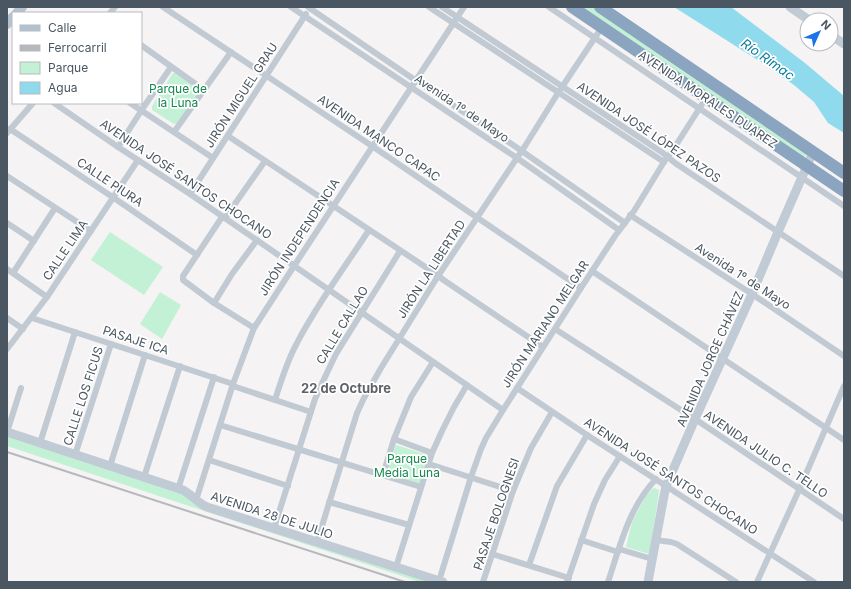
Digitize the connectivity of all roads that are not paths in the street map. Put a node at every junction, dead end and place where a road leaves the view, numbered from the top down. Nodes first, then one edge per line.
1 (163, 7) edge
2 (291, 7) edge
3 (429, 7) edge
4 (442, 7) edge
5 (464, 7) edge
6 (549, 7) edge
7 (572, 7) edge
8 (600, 7) edge
9 (790, 7) edge
10 (310, 8) edge
11 (799, 13) edge
12 (305, 16) junction
13 (457, 18) junction
14 (453, 23) junction
15 (602, 28) junction
16 (595, 38) junction
17 (142, 47) edge
18 (231, 52) junction
19 (171, 67) junction
20 (266, 76) junction
21 (415, 80) junction
22 (410, 87) junction
23 (204, 90) junction
24 (560, 90) junction
25 (706, 98) junction
26 (32, 104) edge
27 (55, 104) edge
28 (131, 104) edge
29 (699, 109) junction
30 (141, 111) junction
31 (8, 131) edge
32 (174, 132) junction
33 (228, 136) junction
34 (372, 146) junction
35 (118, 147) junction
36 (521, 151) junction
37 (813, 152) junction
38 (213, 158) junction
39 (517, 158) junction
40 (666, 159) junction
41 (138, 160) junction
42 (265, 161) junction
43 (806, 166) junction
44 (844, 173) edge
45 (7, 176) edge
46 (801, 178) junction
47 (844, 191) edge
48 (190, 194) junction
49 (114, 198) junction
50 (333, 206) junction
51 (844, 206) edge
52 (55, 208) junction
53 (630, 215) junction
54 (478, 217) junction
55 (224, 218) junction
56 (7, 223) edge
57 (625, 223) junction
58 (369, 230) junction
59 (619, 230) junction
60 (91, 231) junction
61 (778, 232) junction
62 (257, 240) junction
63 (34, 241) junction
64 (400, 251) junction
65 (197, 255) junction
66 (294, 266) junction
67 (7, 269) edge
68 (592, 271) junction
69 (13, 273) junction
70 (438, 276) junction
71 (844, 276) edge
72 (581, 288) junction
73 (329, 290) junction
74 (752, 294) junction
75 (47, 297) junction
76 (214, 303) junction
77 (362, 312) junction
78 (7, 318) edge
79 (32, 318) junction
80 (254, 328) junction
81 (23, 329) junction
82 (555, 329) junction
83 (75, 332) junction
84 (399, 338) junction
85 (111, 344) junction
86 (543, 347) junction
87 (7, 349) edge
88 (145, 355) junction
89 (844, 356) edge
90 (723, 358) junction
91 (433, 362) junction
92 (180, 366) junction
93 (214, 377) junction
94 (233, 385) junction
95 (467, 385) junction
96 (844, 386) edge
97 (21, 388) dead end
98 (517, 388) junction
99 (275, 400) junction
100 (503, 410) junction
101 (311, 412) junction
102 (552, 412) junction
103 (695, 420) junction
104 (220, 425) junction
105 (826, 428) junction
106 (7, 432) edge
107 (587, 435) junction
108 (394, 440) junction
109 (844, 440) edge
110 (40, 443) junction
111 (300, 449) junction
112 (432, 453) junction
113 (75, 454) junction
114 (620, 456) junction
115 (209, 460) junction
116 (342, 463) junction
117 (429, 464) junction
118 (110, 466) junction
119 (383, 475) junction
120 (144, 477) junction
121 (471, 477) junction
122 (656, 479) junction
123 (288, 486) junction
124 (666, 486) junction
125 (421, 487) junction
126 (178, 489) junction
127 (799, 490) junction
128 (513, 491) junction
129 (196, 500) junction
130 (329, 502) junction
131 (844, 520) edge
132 (409, 525) junction
133 (274, 528) junction
134 (582, 540) junction
135 (655, 540) junction
136 (317, 542) junction
137 (618, 550) junction
138 (492, 554) junction
139 (770, 554) junction
140 (652, 559) junction
141 (529, 565) junction
142 (396, 567) junction
143 (568, 580) edge
144 (441, 581) edge
145 (484, 582) edge
146 (608, 582) edge
147 (648, 582) edge
148 (736, 582) edge
149 (757, 582) edge
150 (814, 582) edge

1 - 18 street, AVENIDA MANCO CAPAC
2 - 12 street, Avenida 1º de Mayo
3 - 14 street, AVENIDA JOSÉ LÓPEZ PAZOS
4 - 13 street, AVENIDA JOSÉ LÓPEZ PAZOS
5 - 13 street, JIRÓN INDEPENDENCIA
6 - 16 street
7 - 15 highway, AVENIDA MORALES DUAREZ
8 - 37 highway, AVENIDA MORALES DUAREZ
9 - 11 street
10 - 12 street, JIRÓN MIGUEL GRAU
10 - 21 street, Avenida 1º de Mayo
12 - 20 street, JIRÓN MIGUEL GRAU
12 - 22 street, Avenida 1º de Mayo
13 - 14 street, JIRÓN INDEPENDENCIA
13 - 24 street, AVENIDA JOSÉ LÓPEZ PAZOS
14 - 21 street, JIRÓN INDEPENDENCIA
14 - 24 street, AVENIDA JOSÉ LÓPEZ PAZOS
15 - 16 street, JIRÓN LA LIBERTAD
15 - 25 highway, AVENIDA MORALES DUAREZ
16 - 24 street, JIRÓN LA LIBERTAD
16 - 29 street
17 - 19 street
18 - 20 street, AVENIDA MANCO CAPAC
18 - 23 street
19 - 23 street
19 - 30 street
20 - 33 street, JIRÓN MIGUEL GRAU
20 - 34 street, AVENIDA MANCO CAPAC
21 - 22 street, JIRÓN INDEPENDENCIA
21 - 36 street, Avenida 1º de Mayo
22 - 34 street, JIRÓN INDEPENDENCIA
22 - 39 street, Avenida 1º de Mayo
23 - 32 street
24 - 36 street, JIRÓN LA LIBERTAD
24 - 40 street, AVENIDA JOSÉ LÓPEZ PAZOS
25 - 29 street, JIRÓN MARIANO MELGAR
25 - 43 highway, AVENIDA MORALES DUAREZ
26 - 31 street
27 - 35 street, AVENIDA JOSÉ SANTOS CHOCANO
28 - 30 street
29 - 40 street, JIRÓN MARIANO MELGAR
29 - 46 street
30 - 32 street
30 - 35 street
31 - 49 street, CALLE PIURA
32 - 38 street
33 - 38 street, JIRÓN MIGUEL GRAU
33 - 42 street
34 - 50 street, JIRÓN INDEPENDENCIA
34 - 54 street, AVENIDA MANCO CAPAC
35 - 41 street, AVENIDA JOSÉ SANTOS CHOCANO
36 - 39 street, JIRÓN LA LIBERTAD
36 - 57 street, Avenida 1º de Mayo
37 - 43 street, AVENIDA JORGE CHÁVEZ
37 - 44 highway, AVENIDA MORALES DUAREZ
38 - 48 street, JIRÓN MIGUEL GRAU
39 - 54 street, JIRÓN LA LIBERTAD
39 - 59 street, Avenida 1º de Mayo
40 - 53 street, JIRÓN MARIANO MELGAR
40 - 61 street, AVENIDA JOSÉ LÓPEZ PAZOS
41 - 48 street, AVENIDA JOSÉ SANTOS CHOCANO
41 - 49 street, CALLE LIMA
42 - 50 street
42 - 55 street
43 - 46 street, AVENIDA JORGE CHÁVEZ
43 - 47 highway, AVENIDA MORALES DUAREZ
45 - 52 street
46 - 51 street
46 - 61 street, AVENIDA JORGE CHÁVEZ
48 - 55 street, AVENIDA JOSÉ SANTOS CHOCANO
49 - 60 street, CALLE LIMA
49 - 65 street, CALLE PIURA
50 - 58 street
50 - 66 street, JIRÓN INDEPENDENCIA
52 - 60 street
52 - 63 street
53 - 57 street, JIRÓN MARIANO MELGAR
53 - 74 street, Avenida 1º de Mayo
54 - 70 street, JIRÓN LA LIBERTAD
54 - 72 street, AVENIDA MANCO CAPAC
55 - 62 street, AVENIDA JOSÉ SANTOS CHOCANO
55 - 65 street
56 - 63 street
57 - 59 street, JIRÓN MARIANO MELGAR
58 - 64 street
58 - 73 street
59 - 68 street, JIRÓN MARIANO MELGAR
60 - 75 street, CALLE LIMA
61 - 71 street, AVENIDA JOSÉ LÓPEZ PAZOS
61 - 74 street, AVENIDA JORGE CHÁVEZ
62 - 66 street, AVENIDA JOSÉ SANTOS CHOCANO
62 - 76 street
63 - 69 street
64 - 70 street
64 - 77 street, CALLE CALLAO
65 - 76 street
66 - 73 street, AVENIDA JOSÉ SANTOS CHOCANO
66 - 80 street, JIRÓN INDEPENDENCIA
67 - 69 street
68 - 72 street, JIRÓN MARIANO MELGAR
68 - 90 street
69 - 75 street
70 - 84 street, JIRÓN LA LIBERTAD
70 - 86 street
72 - 82 street, JIRÓN MARIANO MELGAR
73 - 77 street, AVENIDA JOSÉ SANTOS CHOCANO
73 - 99 street
74 - 89 street, Avenida 1º de Mayo
74 - 90 street, AVENIDA JORGE CHÁVEZ
75 - 79 street, CALLE LIMA
76 - 80 street
77 - 84 street, AVENIDA JOSÉ SANTOS CHOCANO
77 - 101 street, CALLE CALLAO
78 - 81 street
79 - 81 street, CALLE LIMA
79 - 83 street, PASAJE ICA
80 - 94 street, JIRÓN INDEPENDENCIA
81 - 87 street, CALLE LIMA
82 - 86 street, JIRÓN MARIANO MELGAR
82 - 103 street, AVENIDA JULIO C. TELLO
83 - 85 street, PASAJE ICA
83 - 110 street
84 - 91 street, AVENIDA JOSÉ SANTOS CHOCANO
84 - 116 street, JIRÓN LA LIBERTAD
85 - 88 street, PASAJE ICA
85 - 113 street, CALLE LOS FICUS
86 - 98 street, JIRÓN MARIANO MELGAR
88 - 92 street, PASAJE ICA
88 - 118 street
90 - 103 street, AVENIDA JORGE CHÁVEZ
90 - 105 street
91 - 95 street, AVENIDA JOSÉ SANTOS CHOCANO
91 - 108 street
92 - 93 street, PASAJE ICA
92 - 120 street
93 - 94 street, PASAJE ICA
93 - 126 street
94 - 99 street, PASAJE ICA
94 - 104 street, JIRÓN INDEPENDENCIA
95 - 100 street, AVENIDA JOSÉ SANTOS CHOCANO
95 - 112 street
96 - 105 street
97 - 106 street
98 - 100 street, JIRÓN MARIANO MELGAR
98 - 102 street, AVENIDA JOSÉ SANTOS CHOCANO
99 - 101 street, PASAJE ICA
100 - 121 street, JIRÓN MARIANO MELGAR
101 - 111 street, CALLE CALLAO
102 - 107 street, AVENIDA JOSÉ SANTOS CHOCANO
102 - 128 street, PASAJE BOLOGNESI
103 - 124 street, AVENIDA JORGE CHÁVEZ
103 - 127 street, AVENIDA JULIO C. TELLO
104 - 111 street
104 - 115 street, JIRÓN INDEPENDENCIA
105 - 109 street
105 - 127 street
106 - 110 street, AVENIDA 28 DE JULIO
107 - 114 street, AVENIDA JOSÉ SANTOS CHOCANO
107 - 141 street
108 - 112 street
108 - 119 street
110 - 113 street, AVENIDA 28 DE JULIO
111 - 116 street
111 - 123 street, CALLE CALLAO
112 - 117 street
113 - 118 street, AVENIDA 28 DE JULIO
114 - 122 street, AVENIDA JOSÉ SANTOS CHOCANO
114 - 134 street
115 - 123 street
115 - 129 street, JIRÓN INDEPENDENCIA
116 - 119 street
116 - 130 street, JIRÓN LA LIBERTAD
117 - 121 street
117 - 125 street
118 - 120 street, AVENIDA 28 DE JULIO
119 - 125 street
120 - 126 street, AVENIDA 28 DE JULIO
121 - 128 street
121 - 144 street, JIRÓN MARIANO MELGAR
122 - 124 street, AVENIDA JOSÉ SANTOS CHOCANO
122 - 137 street
123 - 133 street, CALLE CALLAO
124 - 135 street, AVENIDA JORGE CHÁVEZ
124 - 139 street, AVENIDA JOSÉ SANTOS CHOCANO
125 - 132 street
126 - 129 street, AVENIDA 28 DE JULIO
127 - 131 street, AVENIDA JULIO C. TELLO
127 - 139 street
128 - 138 street, PASAJE BOLOGNESI
129 - 133 street, AVENIDA 28 DE JULIO
130 - 132 street
130 - 136 street, JIRÓN LA LIBERTAD
132 - 142 street
133 - 136 street, AVENIDA 28 DE JULIO
134 - 137 street
134 - 143 street
135 - 140 street, AVENIDA JORGE CHÁVEZ
135 - 148 street
136 - 142 street, AVENIDA 28 DE JULIO
137 - 140 street
137 - 146 street
138 - 141 street
138 - 145 street, PASAJE BOLOGNESI
139 - 149 street
139 - 150 street, AVENIDA JOSÉ SANTOS CHOCANO
140 - 147 street, AVENIDA JORGE CHÁVEZ
141 - 143 street
142 - 144 street, AVENIDA 28 DE JULIO

